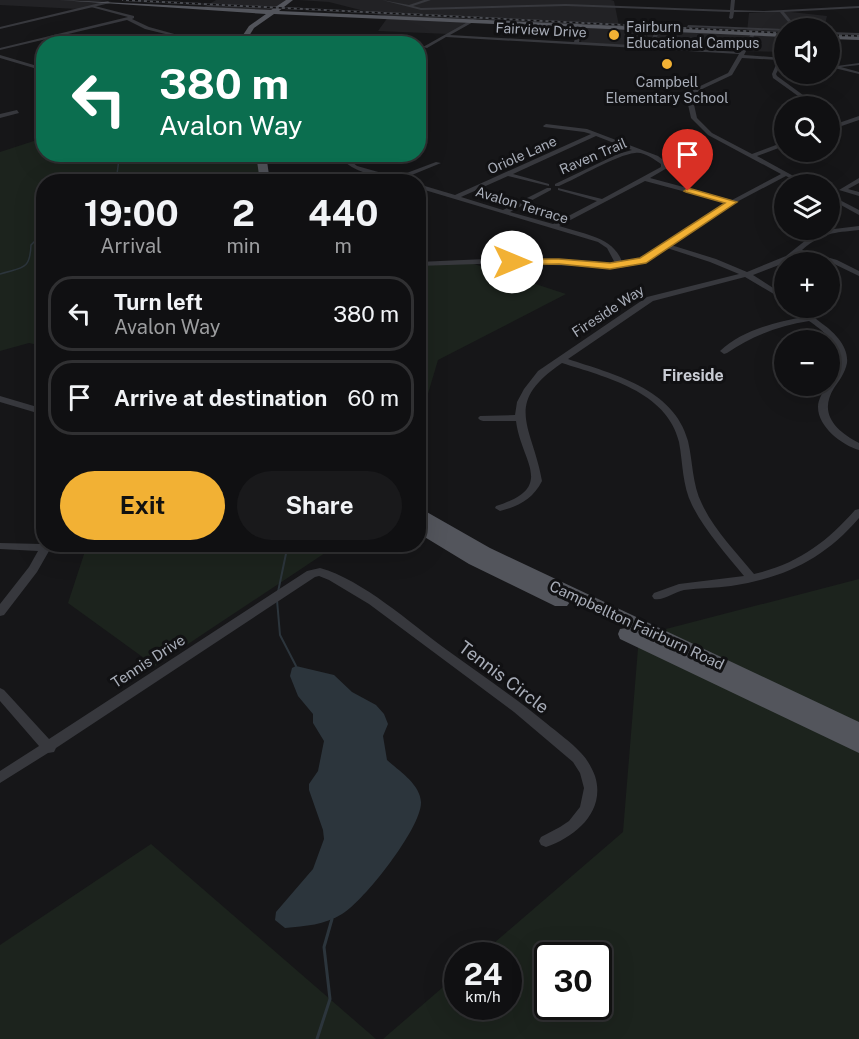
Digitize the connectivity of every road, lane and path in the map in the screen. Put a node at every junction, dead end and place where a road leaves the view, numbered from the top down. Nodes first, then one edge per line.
1 (62, 0) edge
2 (290, 0) edge
3 (384, 0) edge
4 (429, 0) edge
5 (732, 0) edge
6 (835, 0) edge
7 (108, 3) junction
8 (92, 6) junction
9 (407, 6) junction
10 (487, 7) junction
11 (859, 7) edge
12 (781, 11) junction
13 (732, 12) junction
14 (273, 13) junction
15 (787, 18) edge
16 (129, 19) junction
17 (476, 20) junction
18 (260, 23) junction
19 (581, 25) junction
20 (0, 28) edge
21 (657, 28) junction
22 (730, 28) junction
23 (687, 30) junction
24 (774, 32) edge
25 (753, 33) junction
26 (774, 33) edge
27 (60, 35) junction
28 (840, 35) edge
29 (56, 36) edge
30 (63, 36) edge
31 (178, 36) edge
32 (245, 36) edge
33 (253, 36) edge
34 (446, 36) junction
35 (859, 36) edge
36 (36, 41) edge
37 (576, 44) junction
38 (426, 46) edge
39 (652, 48) junction
40 (0, 49) edge
41 (741, 54) junction
42 (0, 56) edge
43 (774, 58) edge
44 (859, 64) edge
45 (840, 65) edge
46 (36, 67) edge
47 (840, 69) edge
48 (859, 74) edge
49 (785, 84) edge
50 (801, 96) edge
51 (17, 112) dead end
52 (0, 116) edge
53 (859, 118) edge
54 (840, 124) edge
55 (546, 126) dead end
56 (597, 134) junction
57 (774, 148) edge
58 (637, 150) junction
59 (752, 156) junction
60 (352, 162) edge
61 (438, 163) dead end
62 (380, 174) edge
63 (415, 174) edge
64 (508, 174) junction
65 (785, 174) edge
66 (645, 179) junction
67 (774, 180) edge
68 (859, 180) edge
69 (548, 187) junction
70 (559, 187) junction
71 (426, 189) edge
72 (859, 194) edge
73 (456, 198) junction
74 (603, 201) junction
75 (859, 201) edge
76 (732, 202) junction
77 (840, 203) edge
78 (844, 205) junction
79 (504, 212) junction
80 (859, 213) edge
81 (859, 226) edge
82 (553, 227) junction
83 (666, 246) junction
84 (796, 251) junction
85 (614, 255) junction
86 (426, 264) edge
87 (610, 266) junction
88 (620, 266) junction
89 (748, 274) junction
90 (859, 274) edge
91 (774, 291) edge
92 (810, 318) joint
93 (724, 351) dead end
94 (560, 359) junction
95 (0, 399) edge
96 (36, 410) edge
97 (483, 418) dead end
98 (519, 418) junction
99 (859, 447) edge
100 (500, 508) dead end
101 (859, 512) edge
102 (426, 517) edge
103 (426, 531) edge
104 (0, 546) edge
105 (36, 546) edge
106 (43, 552) edge
107 (315, 572) joint
108 (752, 578) junction
109 (658, 596) dead end
110 (0, 612) edge
111 (0, 693) edge
112 (859, 731) edge
113 (859, 745) edge
114 (49, 748) junction
115 (0, 778) edge
116 (546, 841) dead end

1 - 7 main road
2 - 14 main road
3 - 9 street
4 - 9 street
5 - 13 street
6 - 11 street
7 - 8 street
7 - 14 main road
8 - 16 street
8 - 20 street
9 - 10 street
10 - 13 street
10 - 17 street
11 - 12 street
12 - 13 street
12 - 15 street
13 - 22 street
14 - 17 main road
14 - 18 main road
16 - 27 street
16 - 31 street
17 - 19 main road
17 - 34 street
18 - 32 main road
18 - 33 main road
19 - 21 main road
19 - 37 street
21 - 23 main road
21 - 39 street
22 - 23 street
22 - 24 street
23 - 25 main road
25 - 26 main road
25 - 41 street
27 - 29 street
27 - 30 street
28 - 35 main road
34 - 37 street, Fairview Drive
34 - 38 street
36 - 40 street
37 - 39 street, Fairview Drive
39 - 41 street, Fairview Drive
41 - 43 street, Fairview Drive
41 - 59 street
42 - 46 street
44 - 45 street
47 - 48 street
49 - 50 street
51 - 52 street
53 - 54 street
55 - 56 street
56 - 58 street
56 - 64 street, Oriole Lane
57 - 59 street
58 - 66 street
58 - 70 street, Raven Trail
59 - 65 street
60 - 62 street
61 - 63 street
64 - 69 street
64 - 73 street, Oriole Lane
66 - 74 street
66 - 76 street
67 - 76 street
68 - 72 street
69 - 70 street
69 - 79 street, Raven Trail
70 - 74 street
71 - 73 street, Avalon Terrace
73 - 79 street, Avalon Terrace
74 - 82 street
75 - 78 street
76 - 83 street
77 - 78 street
78 - 80 street
79 - 82 street, Avalon Terrace
81 - 84 street, Fireside Way
82 - 85 street, Avalon Terrace
83 - 88 street
83 - 89 street
84 - 89 street, Fireside Way
84 - 90 street
85 - 87 street
85 - 88 street, Avalon Terrace
86 - 87 street
87 - 88 street
89 - 91 street
89 - 94 street, Fireside Way
92 - 93 street
92 - 99 street
94 - 98 street, Fireside Way
94 - 108 street
95 - 96 street
97 - 98 street
98 - 100 street
101 - 108 street
102 - 112 main road, Campbellton Fairburn Road
103 - 113 main road, Campbellton Fairburn Road
104 - 105 street
106 - 110 street
107 - 114 street, Tennis Drive
107 - 116 street, Tennis Circle
108 - 109 street
111 - 114 street
114 - 115 street, Tennis Drive

